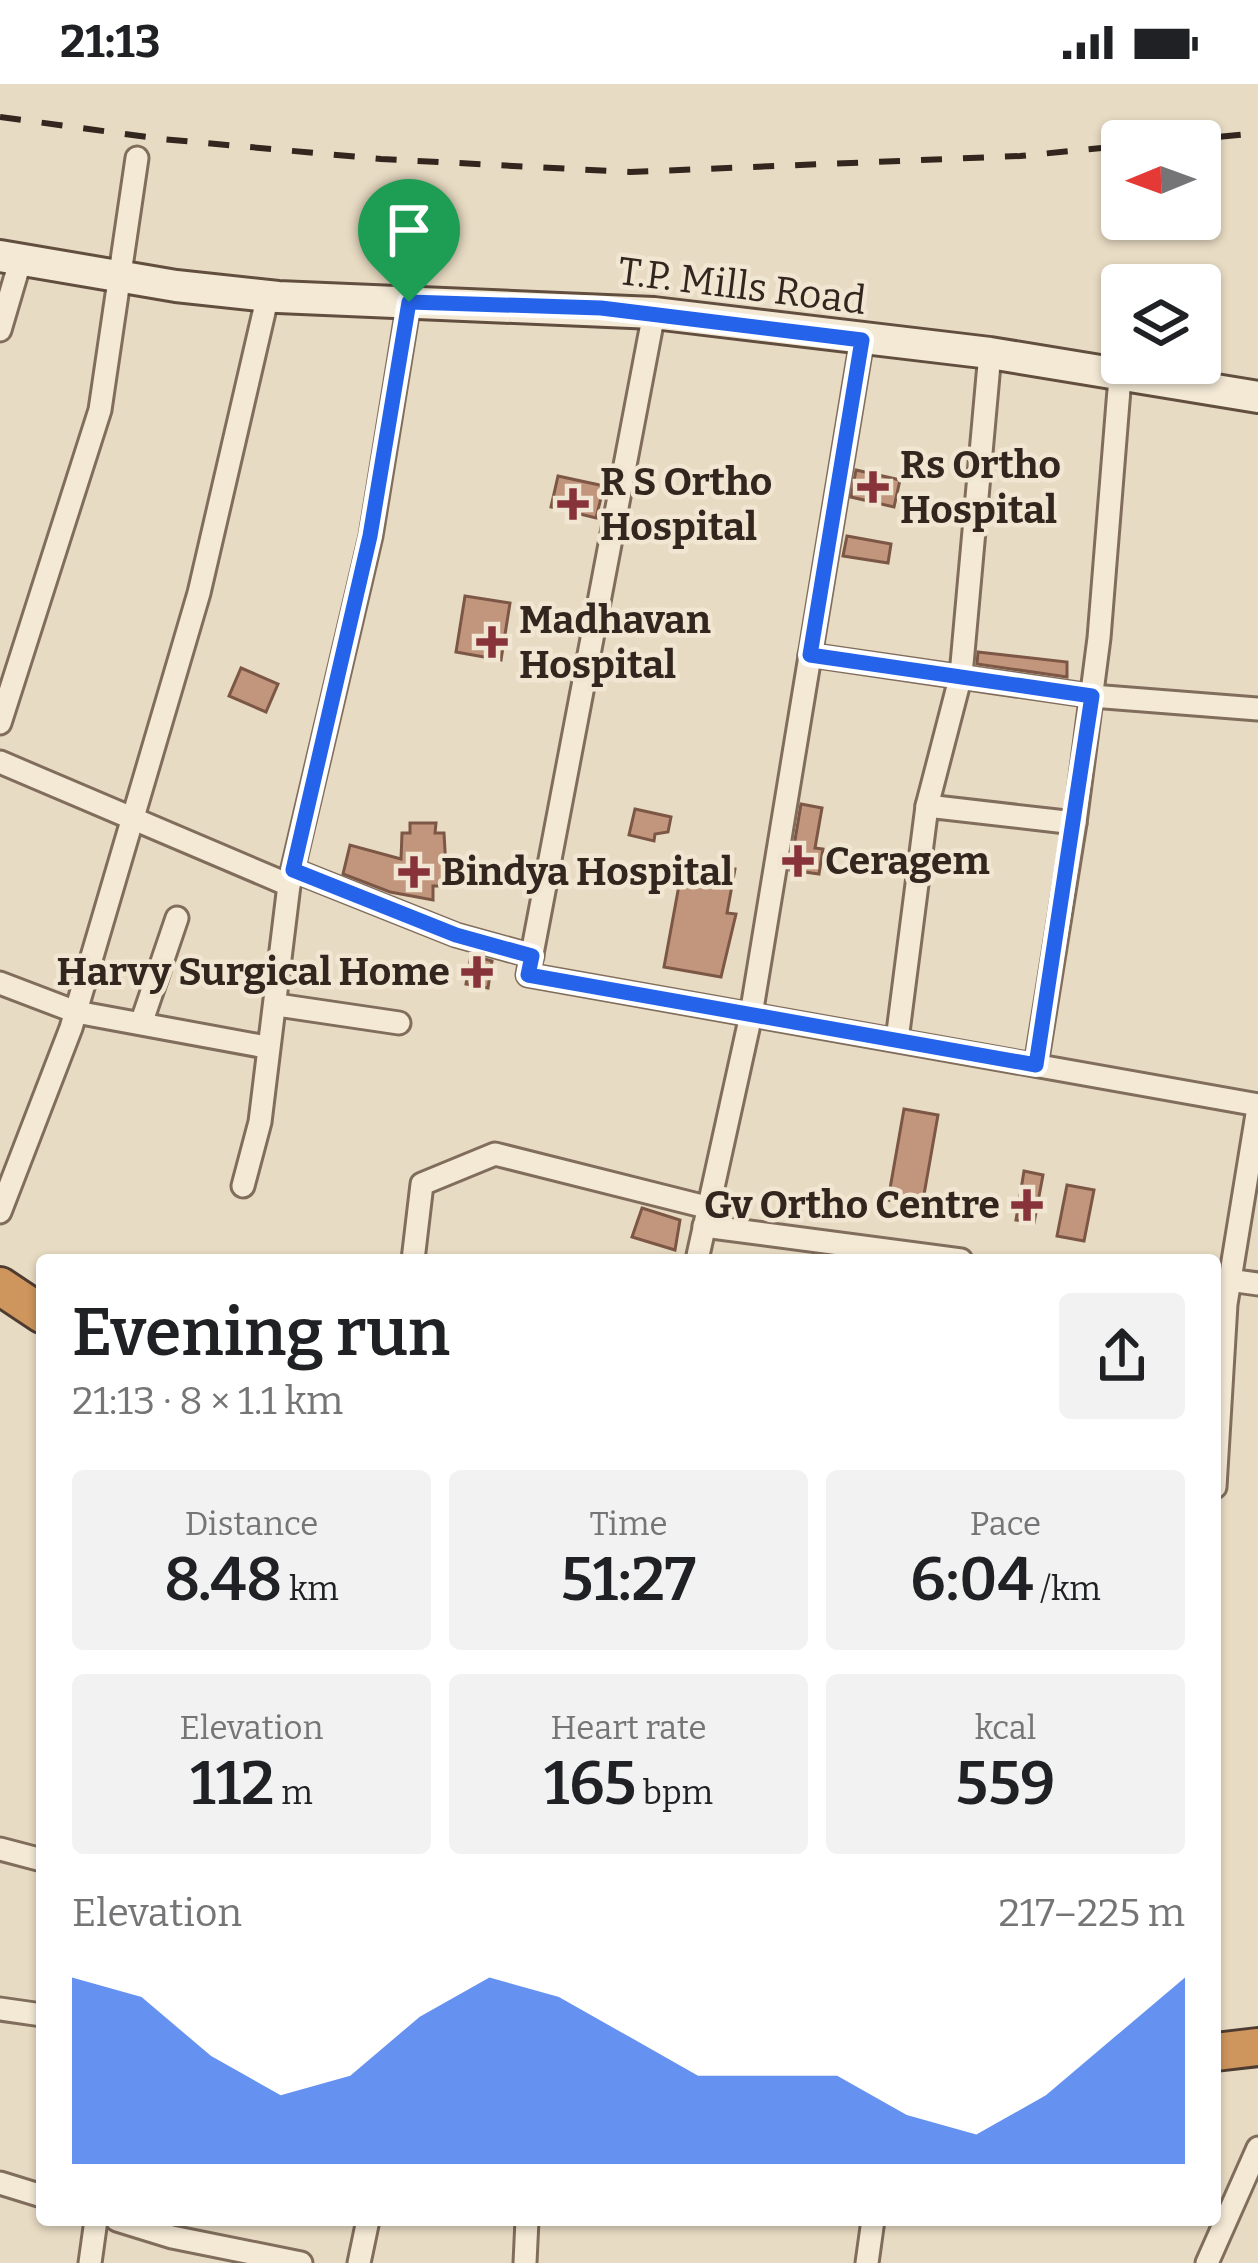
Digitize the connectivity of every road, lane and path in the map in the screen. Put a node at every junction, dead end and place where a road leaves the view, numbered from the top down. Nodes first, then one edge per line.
1 (137, 158) dead end
2 (10, 259) edge
3 (117, 274) junction
4 (268, 295) junction
5 (409, 302) junction
6 (655, 313) junction
7 (0, 330) edge
8 (862, 340) junction
9 (991, 353) junction
10 (1101, 373) edge
11 (1119, 384) edge
12 (1166, 384) edge
13 (1258, 398) edge
14 (810, 655) junction
15 (961, 675) junction
16 (1092, 696) junction
17 (1258, 709) edge
18 (0, 723) edge
19 (0, 762) edge
20 (927, 806) junction
21 (131, 819) junction
22 (1075, 823) junction
23 (291, 878) junction
24 (177, 918) dead end
25 (532, 956) junction
26 (0, 983) edge
27 (277, 1005) junction
28 (76, 1012) junction
29 (751, 1015) junction
30 (142, 1022) junction
31 (399, 1023) dead end
32 (897, 1040) junction
33 (266, 1047) junction
34 (1036, 1065) junction
35 (1258, 1107) edge
36 (243, 1186) dead end
37 (0, 1212) edge
38 (707, 1217) junction
39 (414, 1254) edge
40 (698, 1254) edge
41 (926, 1254) edge
42 (1229, 1280) junction
43 (1258, 1284) edge
44 (0, 1286) edge
45 (1221, 1300) edge
46 (36, 1310) edge
47 (0, 1850) edge
48 (36, 1859) edge
49 (0, 2009) edge
50 (36, 2014) edge
51 (1258, 2047) edge
52 (1221, 2051) edge
53 (1258, 2148) edge
54 (0, 2183) edge
55 (36, 2194) edge
56 (95, 2226) edge
57 (135, 2226) edge
58 (367, 2226) edge
59 (526, 2226) edge
60 (872, 2226) edge
61 (221, 2255) edge
62 (90, 2263) edge
63 (301, 2263) edge
64 (359, 2263) edge
65 (525, 2263) edge
66 (867, 2263) edge
67 (1207, 2263) edge

1 - 3 street
2 - 3 main road, T.P. Mills Road
2 - 7 street
3 - 4 main road, T.P. Mills Road
3 - 18 street
4 - 5 main road, T.P. Mills Road
4 - 21 street
5 - 6 main road, T.P. Mills Road
5 - 23 street
6 - 8 main road, T.P. Mills Road
6 - 25 street
8 - 9 main road, T.P. Mills Road
8 - 14 street
9 - 10 main road, T.P. Mills Road
9 - 15 street
11 - 16 street
12 - 13 main road, T.P. Mills Road
14 - 15 street
14 - 29 street
15 - 16 street
15 - 20 street
16 - 17 street
16 - 22 street
19 - 21 street
20 - 22 street
20 - 32 street
21 - 23 street
21 - 28 street
22 - 34 street
23 - 25 street
23 - 27 street
24 - 30 street
25 - 29 street
26 - 28 street
27 - 31 street
27 - 33 street
28 - 30 street
28 - 37 street
29 - 32 street
29 - 38 street
30 - 33 street
32 - 34 street
33 - 36 street
34 - 35 street
35 - 42 street
38 - 39 street
38 - 40 street
38 - 41 street
42 - 43 street
42 - 45 street
44 - 46 highway
47 - 48 street
49 - 50 street
51 - 52 highway
53 - 67 street
54 - 55 street
56 - 62 street
57 - 61 street
58 - 64 street
59 - 65 street
60 - 66 street
61 - 63 street

